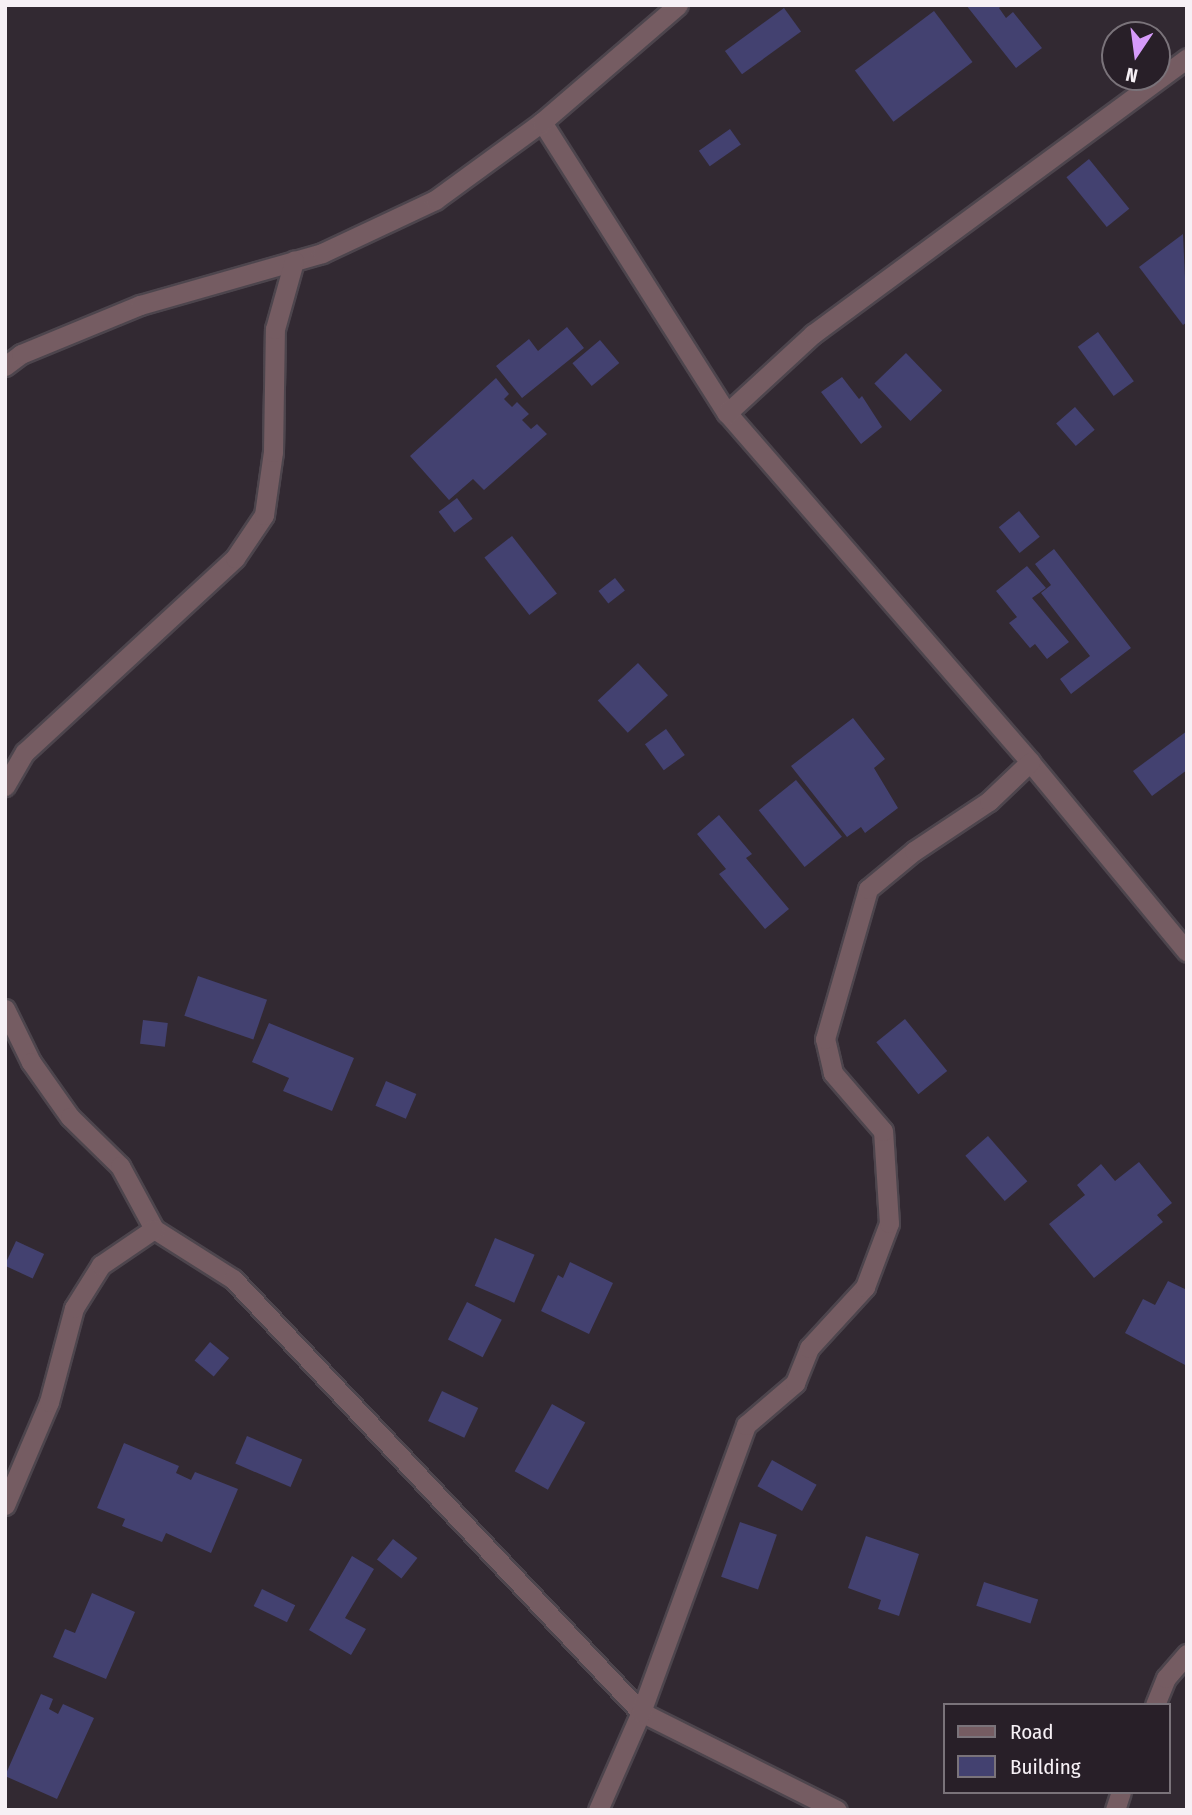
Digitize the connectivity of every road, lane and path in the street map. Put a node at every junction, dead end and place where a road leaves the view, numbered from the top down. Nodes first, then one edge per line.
1 (678, 5) edge
2 (1187, 58) edge
3 (542, 122) junction
4 (293, 261) junction
5 (5, 366) edge
6 (727, 413) junction
7 (1030, 762) junction
8 (5, 786) edge
9 (1187, 952) edge
10 (5, 1009) edge
11 (154, 1229) junction
12 (5, 1505) edge
13 (1187, 1654) edge
14 (1156, 1703) edge
15 (641, 1712) junction
16 (598, 1810) edge
17 (838, 1810) edge

1 - 3 street
2 - 6 street
3 - 4 street
3 - 6 street
4 - 5 street
4 - 8 street
6 - 7 street
7 - 9 street
7 - 15 street
10 - 11 street
11 - 12 street
11 - 15 street
13 - 14 street
15 - 16 street
15 - 17 street

